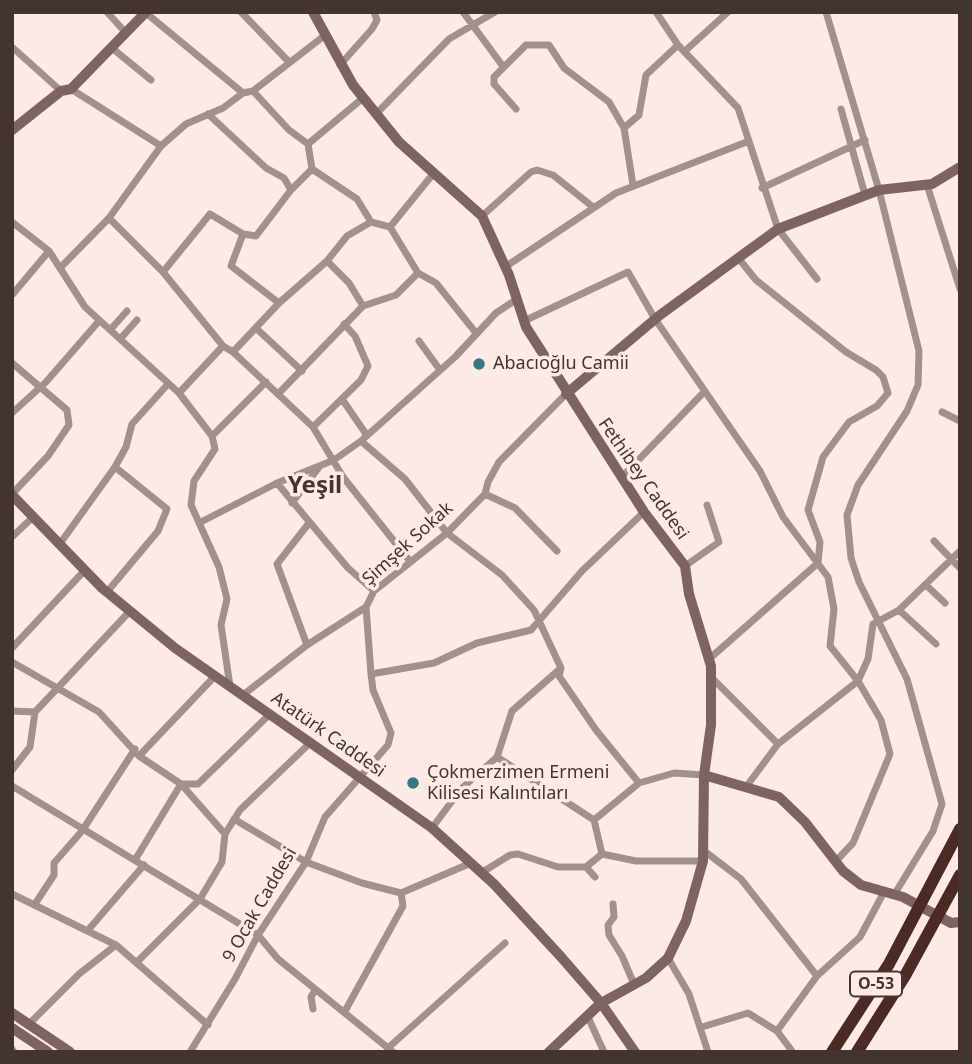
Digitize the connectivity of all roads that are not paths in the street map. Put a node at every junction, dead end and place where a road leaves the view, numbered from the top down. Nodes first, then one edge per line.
1 (107, 12) edge
2 (146, 12) edge
3 (241, 12) edge
4 (313, 12) edge
5 (374, 12) edge
6 (463, 12) edge
7 (495, 12) edge
8 (656, 12) edge
9 (727, 12) edge
10 (826, 12) edge
11 (472, 26) junction
12 (126, 33) junction
13 (324, 36) junction
14 (678, 45) junction
15 (12, 47) edge
16 (112, 48) junction
17 (685, 51) junction
18 (289, 62) junction
19 (340, 65) junction
20 (502, 65) junction
21 (151, 80) dead end
22 (66, 90) junction
23 (253, 91) junction
24 (243, 93) junction
25 (363, 98) junction
26 (516, 109) dead end
27 (841, 109) dead end
28 (208, 114) junction
29 (376, 114) junction
30 (624, 128) junction
31 (12, 130) edge
32 (865, 139) junction
33 (749, 141) junction
34 (308, 144) junction
35 (161, 146) junction
36 (850, 146) junction
37 (960, 167) edge
38 (312, 169) junction
39 (433, 174) junction
40 (927, 184) junction
41 (633, 185) junction
42 (762, 188) junction
43 (291, 190) junction
44 (879, 190) junction
45 (865, 195) junction
46 (593, 207) junction
47 (482, 216) junction
48 (108, 218) junction
49 (12, 222) edge
50 (371, 222) junction
51 (390, 227) junction
52 (778, 229) junction
53 (243, 234) junction
54 (49, 251) junction
55 (739, 259) junction
56 (327, 261) junction
57 (61, 267) junction
58 (505, 267) junction
59 (163, 272) junction
60 (418, 273) junction
61 (817, 279) dead end
62 (960, 289) edge
63 (12, 295) edge
64 (517, 299) junction
65 (279, 303) junction
66 (363, 306) junction
67 (127, 311) dead end
68 (654, 319) junction
69 (137, 320) dead end
70 (99, 321) junction
71 (524, 321) junction
72 (344, 324) junction
73 (257, 329) junction
74 (110, 330) junction
75 (477, 333) junction
76 (121, 338) junction
77 (419, 341) dead end
78 (223, 346) junction
79 (233, 352) junction
80 (12, 363) edge
81 (440, 370) junction
82 (302, 371) junction
83 (266, 382) junction
84 (168, 384) junction
85 (39, 386) junction
86 (705, 391) junction
87 (179, 393) junction
88 (279, 393) junction
89 (566, 394) junction
90 (342, 399) junction
91 (942, 412) dead end
92 (12, 413) edge
93 (960, 421) edge
94 (313, 427) junction
95 (366, 434) junction
96 (212, 436) junction
97 (360, 441) junction
98 (334, 460) junction
99 (320, 465) junction
100 (115, 467) junction
101 (621, 478) junction
102 (277, 483) junction
103 (12, 494) edge
104 (485, 494) junction
105 (292, 503) junction
106 (707, 505) dead end
107 (644, 512) junction
108 (33, 517) junction
109 (199, 523) junction
110 (309, 523) junction
111 (447, 533) junction
112 (12, 537) edge
113 (934, 541) dead end
114 (59, 545) junction
115 (557, 551) dead end
116 (960, 551) edge
117 (951, 559) junction
118 (410, 560) junction
119 (818, 563) junction
120 (685, 566) junction
121 (960, 568) edge
122 (85, 570) junction
123 (926, 585) junction
124 (374, 591) junction
125 (107, 592) junction
126 (945, 603) dead end
127 (366, 607) junction
128 (899, 610) junction
129 (130, 611) junction
130 (541, 620) junction
131 (878, 621) junction
132 (936, 644) dead end
133 (307, 645) junction
134 (12, 648) edge
135 (708, 660) junction
136 (12, 662) edge
137 (561, 668) junction
138 (372, 674) junction
139 (215, 676) junction
140 (711, 677) junction
141 (858, 681) junction
142 (58, 686) junction
143 (230, 686) junction
144 (243, 695) junction
145 (12, 711) edge
146 (35, 712) junction
147 (271, 714) junction
148 (311, 742) junction
149 (778, 744) junction
150 (137, 752) junction
151 (497, 757) junction
152 (12, 770) edge
153 (704, 775) junction
154 (359, 776) junction
155 (639, 783) junction
156 (181, 784) junction
157 (12, 786) edge
158 (746, 787) junction
159 (234, 819) junction
160 (594, 820) junction
161 (432, 828) junction
162 (960, 829) edge
163 (82, 831) junction
164 (225, 834) junction
165 (603, 855) junction
166 (703, 856) junction
167 (135, 860) junction
168 (306, 862) junction
169 (835, 862) junction
170 (471, 863) junction
171 (144, 865) junction
172 (586, 867) junction
173 (481, 873) junction
174 (960, 875) edge
175 (595, 877) dead end
176 (401, 893) junction
177 (889, 893) junction
178 (12, 894) edge
179 (200, 899) junction
180 (35, 904) junction
181 (613, 904) dead end
182 (960, 922) edge
183 (89, 929) junction
184 (258, 935) junction
185 (505, 943) dead end
186 (116, 945) junction
187 (668, 957) junction
188 (138, 961) junction
189 (817, 976) junction
190 (634, 984) junction
191 (315, 990) junction
192 (601, 1003) junction
193 (313, 1009) dead end
194 (345, 1011) junction
195 (12, 1013) edge
196 (587, 1015) junction
197 (28, 1025) junction
198 (208, 1025) junction
199 (702, 1027) junction
200 (12, 1028) edge
201 (777, 1031) junction
202 (391, 1050) edge
203 (792, 1051) edge
204 (48, 1052) edge
205 (70, 1052) edge
206 (190, 1052) edge
207 (549, 1052) edge
208 (604, 1052) edge
209 (635, 1052) edge
210 (708, 1052) edge
211 (832, 1052) edge
212 (857, 1052) edge

1 - 12 street
2 - 12 street
2 - 24 street
3 - 18 street
4 - 13 street, Fethibey Caddesi
5 - 19 street
6 - 11 street
7 - 11 street
8 - 14 street
9 - 17 street
10 - 32 street
11 - 20 street
11 - 29 street
12 - 16 street
13 - 18 street
13 - 19 street, Fethibey Caddesi
14 - 17 street
14 - 30 street
15 - 22 street
16 - 21 street
16 - 22 street
17 - 33 street
18 - 23 street
19 - 25 street, Fethibey Caddesi
20 - 26 street
20 - 30 street
22 - 31 street
22 - 35 street
23 - 24 street
23 - 34 street
24 - 28 street
25 - 29 street, Fethibey Caddesi
25 - 34 street
27 - 36 street
28 - 35 street
28 - 43 street
29 - 39 street, Fethibey Caddesi
30 - 41 street
32 - 36 street
32 - 44 street
33 - 41 street
33 - 42 street
34 - 38 street
35 - 48 street
36 - 42 street
36 - 45 street
37 - 40 street
38 - 43 street
38 - 50 street
39 - 47 street, Fethibey Caddesi
39 - 51 street
40 - 44 street
40 - 62 street
41 - 46 street
42 - 52 street
43 - 53 street
44 - 45 street
44 - 131 street
45 - 52 street
46 - 47 street
46 - 58 street
47 - 58 street, Fethibey Caddesi
48 - 57 street
48 - 59 street
49 - 54 street
50 - 51 street
50 - 56 street
51 - 60 street
52 - 55 street
52 - 61 street
53 - 59 street
53 - 65 street
54 - 57 street
54 - 63 street
55 - 68 street
55 - 119 street
56 - 65 street
56 - 66 street
57 - 70 street
58 - 64 street, Fethibey Caddesi
59 - 78 street
60 - 66 street
60 - 75 street
64 - 71 street, Fethibey Caddesi
64 - 75 street
65 - 73 street
66 - 72 street
67 - 74 street
68 - 71 street
68 - 86 street
68 - 89 street
69 - 76 street
70 - 74 street
70 - 85 street
71 - 89 street, Fethibey Caddesi
72 - 82 street
72 - 90 street
73 - 79 street
73 - 82 street
74 - 76 street
75 - 81 street
76 - 84 street
77 - 81 street
78 - 79 street
78 - 87 street
79 - 83 street
80 - 85 street
81 - 95 street
82 - 88 street
83 - 88 street
83 - 96 street
84 - 87 street
84 - 100 street
85 - 92 street
85 - 103 street
86 - 101 street
86 - 119 street
87 - 96 street
88 - 94 street
89 - 101 street, Fethibey Caddesi
89 - 104 street
90 - 94 street
90 - 95 street
91 - 93 street
94 - 98 street
95 - 97 street
96 - 109 street
97 - 98 street
97 - 111 street
98 - 99 street
98 - 118 street
99 - 102 street
99 - 105 street
100 - 114 street
100 - 125 street
101 - 107 street, Fethibey Caddesi
102 - 105 street
102 - 109 street
103 - 108 street, Atatürk Caddesi
104 - 111 street, Şimşek Sokak
104 - 115 street
105 - 110 street
106 - 120 street
107 - 120 street, Fethibey Caddesi
107 - 130 street
108 - 112 street
108 - 114 street, Atatürk Caddesi
109 - 143 street
110 - 124 street
110 - 133 street
111 - 118 street, Şimşek Sokak
111 - 130 street
113 - 117 street
114 - 122 street, Atatürk Caddesi
116 - 117 street
117 - 121 street
117 - 123 street
118 - 124 street, Şimşek Sokak
119 - 135 street
119 - 141 street
120 - 135 street, Fethibey Caddesi
122 - 125 street, Atatürk Caddesi
122 - 134 street
123 - 126 street
123 - 128 street
124 - 127 street, Şimşek Sokak
125 - 129 street, Atatürk Caddesi
127 - 133 street
127 - 138 street, Şimşek Sokak
128 - 131 street
128 - 132 street
129 - 139 street, Atatürk Caddesi
129 - 142 street
130 - 137 street
130 - 138 street
131 - 141 street
131 - 177 street
133 - 144 street
135 - 140 street, Fethibey Caddesi
136 - 142 street
137 - 151 street
137 - 155 street
138 - 154 street, Şimşek Sokak
139 - 143 street, Atatürk Caddesi
139 - 150 street
140 - 149 street
140 - 153 street, Fethibey Caddesi
141 - 149 street
141 - 169 street
142 - 146 street
142 - 150 street
143 - 144 street, Atatürk Caddesi
144 - 147 street, Atatürk Caddesi
145 - 146 street
146 - 152 street
147 - 148 street, Atatürk Caddesi
147 - 156 street
148 - 154 street, Atatürk Caddesi
148 - 159 street
149 - 158 street
150 - 156 street
150 - 163 street
151 - 160 street
151 - 161 street
153 - 155 street
153 - 158 street
153 - 166 street, Fethibey Caddesi
154 - 161 street, Atatürk Caddesi
154 - 168 street, 9 Ocak Caddesi
155 - 160 street
156 - 164 street
156 - 167 street
157 - 163 street
158 - 169 street
159 - 164 street
159 - 168 street
160 - 165 street
161 - 170 street, Atatürk Caddesi
162 - 211 highway, O-53
163 - 167 street
163 - 180 street
164 - 179 street
165 - 166 street
165 - 172 street
166 - 187 street, Fethibey Caddesi
166 - 189 street
167 - 171 street
168 - 176 street
168 - 184 street, 9 Ocak Caddesi
169 - 177 street
170 - 173 street, Atatürk Caddesi
170 - 176 street
171 - 179 street
171 - 183 street
172 - 173 street
172 - 175 street
173 - 192 street, Atatürk Caddesi
174 - 212 highway, O-53
176 - 194 street
177 - 182 street
177 - 189 street
178 - 180 street
179 - 184 street
179 - 188 street
180 - 183 street
181 - 190 street
183 - 186 street
184 - 191 street
184 - 198 street, 9 Ocak Caddesi
185 - 202 street
186 - 188 street
186 - 197 street
187 - 190 street, Fethibey Caddesi
187 - 199 street
188 - 198 street
189 - 201 street
190 - 192 street, Fethibey Caddesi
191 - 193 street
191 - 194 street
192 - 196 street, Fethibey Caddesi
192 - 209 street, Atatürk Caddesi
194 - 202 street
195 - 197 street
196 - 207 street, Fethibey Caddesi
196 - 208 street
197 - 205 street
198 - 206 street, 9 Ocak Caddesi
199 - 201 street
199 - 210 street
200 - 204 street
201 - 203 street

